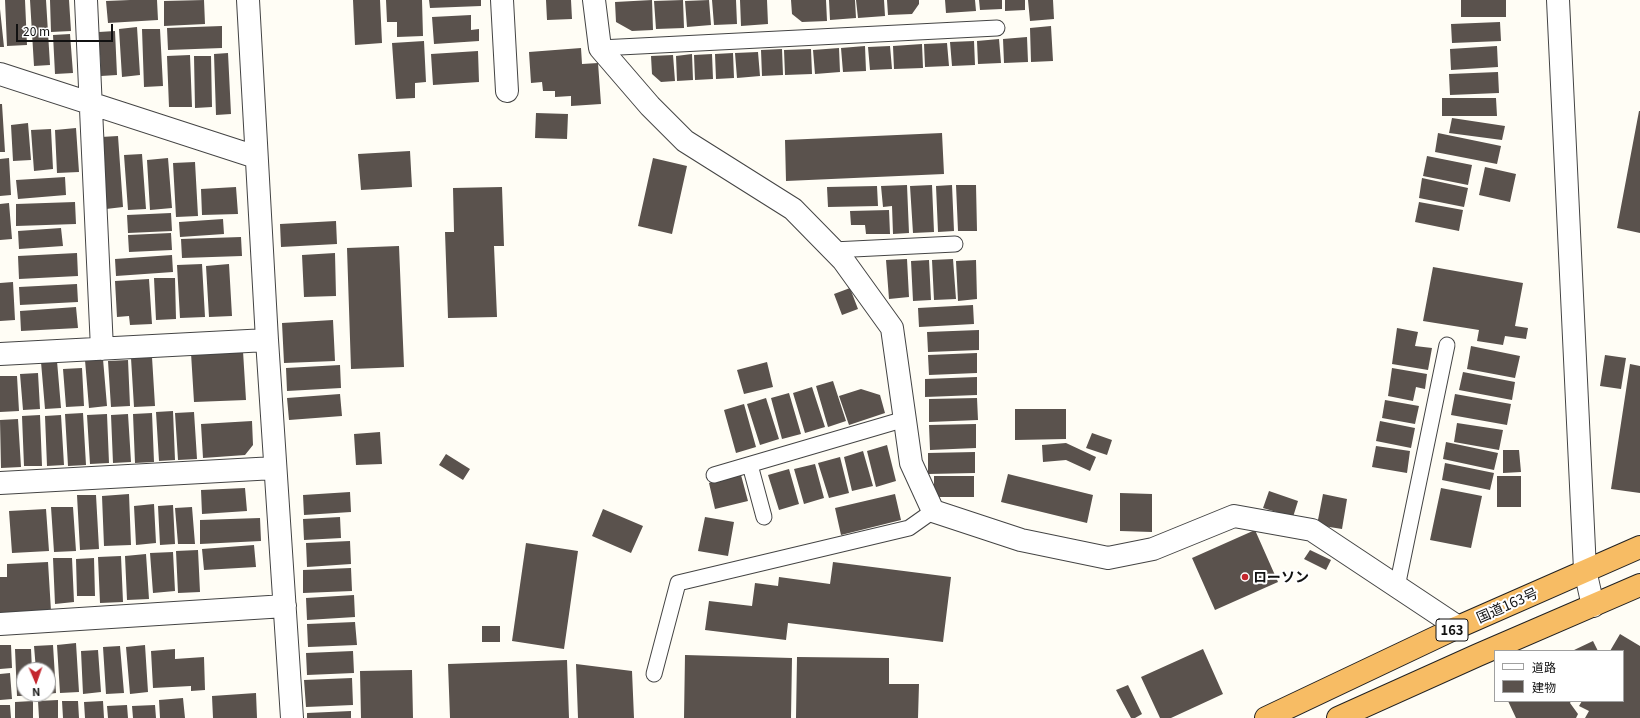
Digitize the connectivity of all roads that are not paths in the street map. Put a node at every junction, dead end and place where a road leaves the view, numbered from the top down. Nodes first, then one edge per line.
1 (86, 0) edge
2 (248, 0) edge
3 (502, 0) edge
4 (594, 0) edge
5 (1558, 0) edge
6 (997, 28) dead end
7 (600, 48) junction
8 (0, 74) edge
9 (507, 91) dead end
10 (92, 104) junction
11 (256, 157) junction
12 (955, 244) dead end
13 (833, 250) junction
14 (267, 340) junction
15 (1448, 345) dead end
16 (102, 349) junction
17 (0, 354) edge
18 (905, 419) junction
19 (750, 465) junction
20 (276, 468) junction
21 (714, 475) dead end
22 (0, 483) edge
23 (933, 511) junction
24 (764, 517) dead end
25 (1640, 547) edge
26 (1585, 570) junction
27 (1640, 585) edge
28 (1397, 586) junction
29 (285, 606) junction
30 (1593, 606) junction
31 (0, 624) edge
32 (1458, 627) junction
33 (654, 674) dead end
34 (292, 718) edge
35 (1266, 718) edge
36 (1338, 718) edge

1 - 10 street
2 - 11 street
3 - 9 street
4 - 7 street
5 - 26 street
6 - 7 lane
7 - 13 street
8 - 10 street
10 - 11 street
10 - 16 street
11 - 14 street
12 - 13 lane
13 - 18 street
14 - 16 street
14 - 20 street
15 - 28 lane
16 - 17 street
18 - 19 lane
18 - 23 street
19 - 21 lane
19 - 24 lane
20 - 22 street
20 - 29 street
23 - 28 street
23 - 33 lane
25 - 26 highway, 国道163号 / 163
26 - 30 street
26 - 32 highway, 国道163号 / 163
27 - 30 highway, 163
28 - 32 street
29 - 31 street
29 - 34 street
30 - 36 highway, 163
32 - 35 highway, 国道163号 / 163

